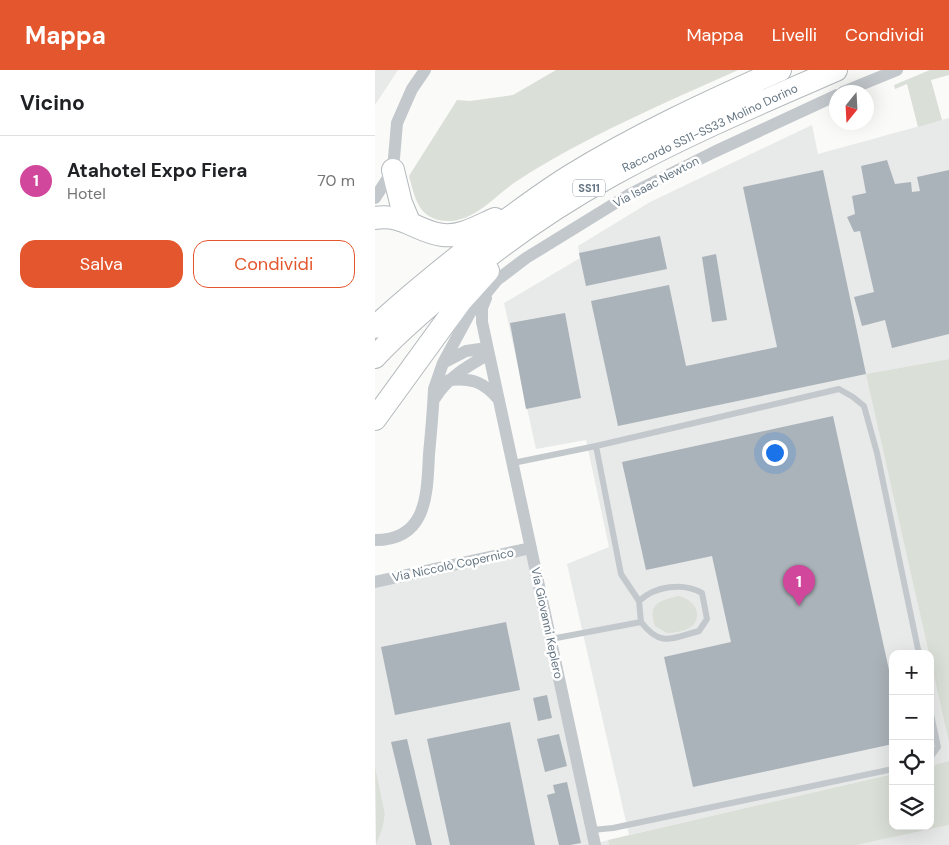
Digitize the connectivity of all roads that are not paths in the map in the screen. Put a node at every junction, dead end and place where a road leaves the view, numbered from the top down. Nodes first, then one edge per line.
1 (425, 70) edge
2 (780, 70) edge
3 (835, 70) edge
4 (897, 70) edge
5 (860, 85) edge
6 (829, 99) edge
7 (393, 170) junction
8 (578, 195) junction
9 (375, 198) edge
10 (523, 207) junction
11 (375, 218) edge
12 (409, 222) junction
13 (488, 291) junction
14 (375, 327) edge
15 (488, 351) junction
16 (375, 357) edge
17 (443, 363) junction
18 (449, 380) junction
19 (499, 400) junction
20 (433, 401) junction
21 (375, 419) edge
22 (596, 446) junction
23 (513, 463) junction
24 (375, 540) edge
25 (531, 548) junction
26 (375, 582) edge
27 (639, 601) junction
28 (641, 622) junction
29 (551, 639) junction
30 (918, 650) edge
31 (934, 728) edge
32 (934, 752) edge
33 (889, 770) edge
34 (592, 830) junction
35 (595, 845) edge

1 - 7 street
2 - 10 highway, Raccordo SS11-SS33 Molino Dorino / SS11
3 - 8 highway, Raccordo SS11-SS33 Molino Dorino / SS11
4 - 5 street
6 - 13 street, Via Isaac Newton
7 - 9 street
7 - 12 highway
8 - 16 highway, Raccordo SS11-SS33 Molino Dorino / SS11
8 - 21 highway
10 - 12 highway
10 - 14 highway, Raccordo SS11-SS33 Molino Dorino / SS11
11 - 12 highway
13 - 15 street, Via Giovanni Keplero
13 - 17 street, Via Isaac Newton
15 - 17 street
15 - 18 street
15 - 19 street, Via Giovanni Keplero
17 - 20 street, Via Isaac Newton
18 - 19 street
18 - 20 street
19 - 23 street, Via Giovanni Keplero
20 - 24 street, Via Isaac Newton
22 - 23 lane
22 - 27 lane
22 - 30 lane
23 - 25 street, Via Giovanni Keplero
25 - 26 street, Via Niccolò Copernico
25 - 29 street, Via Giovanni Keplero
27 - 28 lane
27 - 28 lane
28 - 29 lane
29 - 34 street, Via Giovanni Keplero
31 - 32 lane
33 - 34 lane
34 - 35 street, Via Giovanni Keplero

